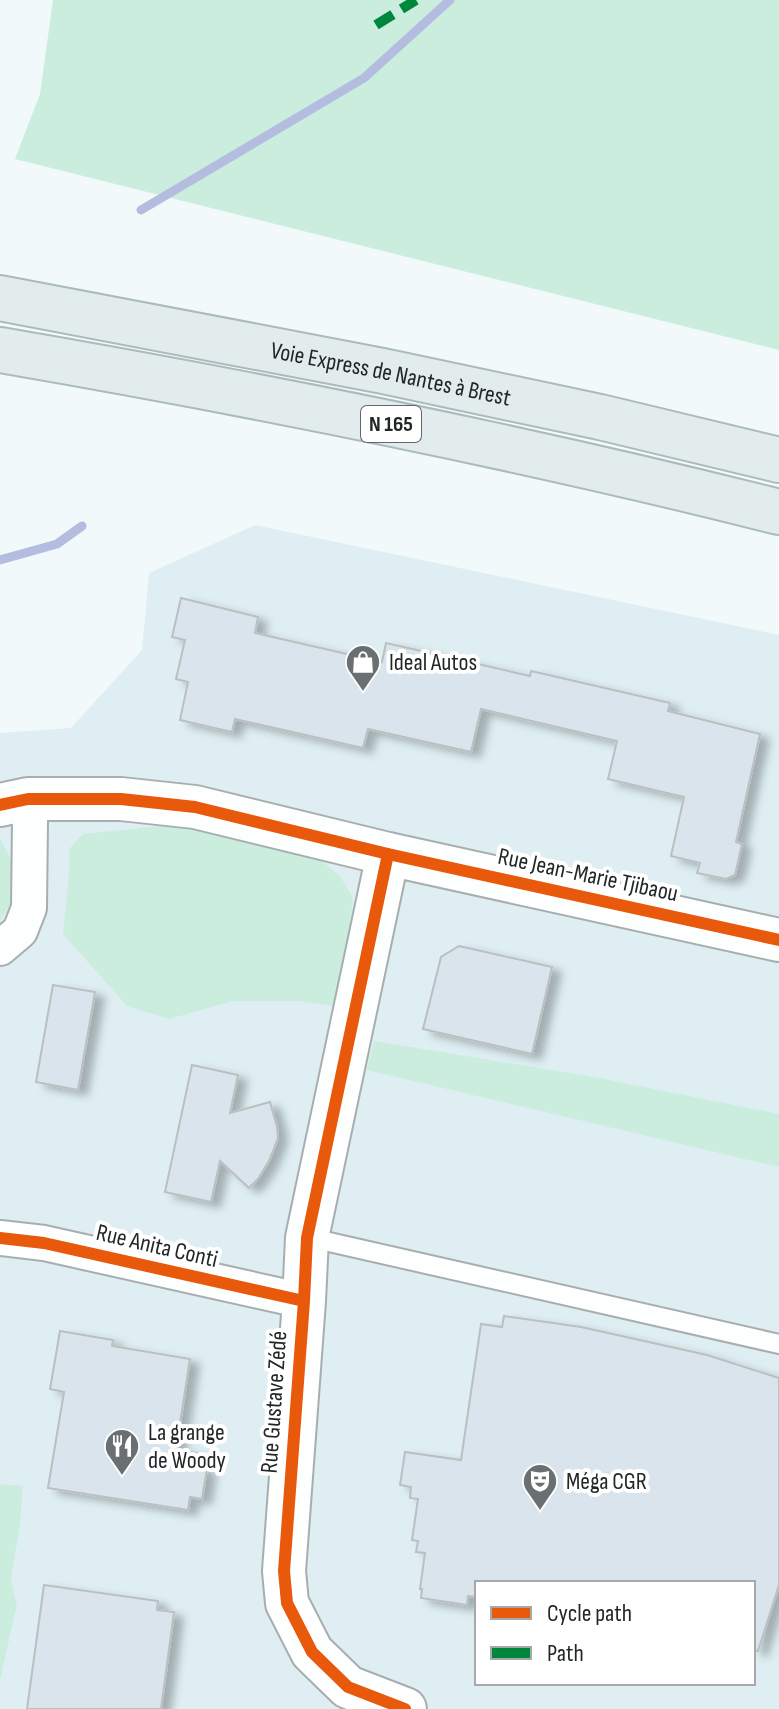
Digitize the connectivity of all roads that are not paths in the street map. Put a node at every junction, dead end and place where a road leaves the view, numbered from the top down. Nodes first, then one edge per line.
1 (0, 298) edge
2 (0, 350) edge
3 (779, 460) edge
4 (779, 512) edge
5 (14, 802) edge
6 (388, 854) junction
7 (779, 940) edge
8 (0, 948) edge
9 (0, 1238) edge
10 (307, 1238) junction
11 (304, 1301) junction
12 (779, 1344) edge
13 (405, 1709) edge

1 - 3 highway, Voie Express de Nantes à Brest / N 165
2 - 4 highway, Voie Express de Nantes à Brest / N 165
5 - 6 street, Rue Jean-Marie Tjibaou
5 - 8 street
6 - 7 street, Rue Jean-Marie Tjibaou
6 - 10 street, Rue Gustave Zédé
9 - 11 street, Rue Anita Conti
10 - 11 street, Rue Gustave Zédé
10 - 12 lane
11 - 13 street, Rue Gustave Zédé

